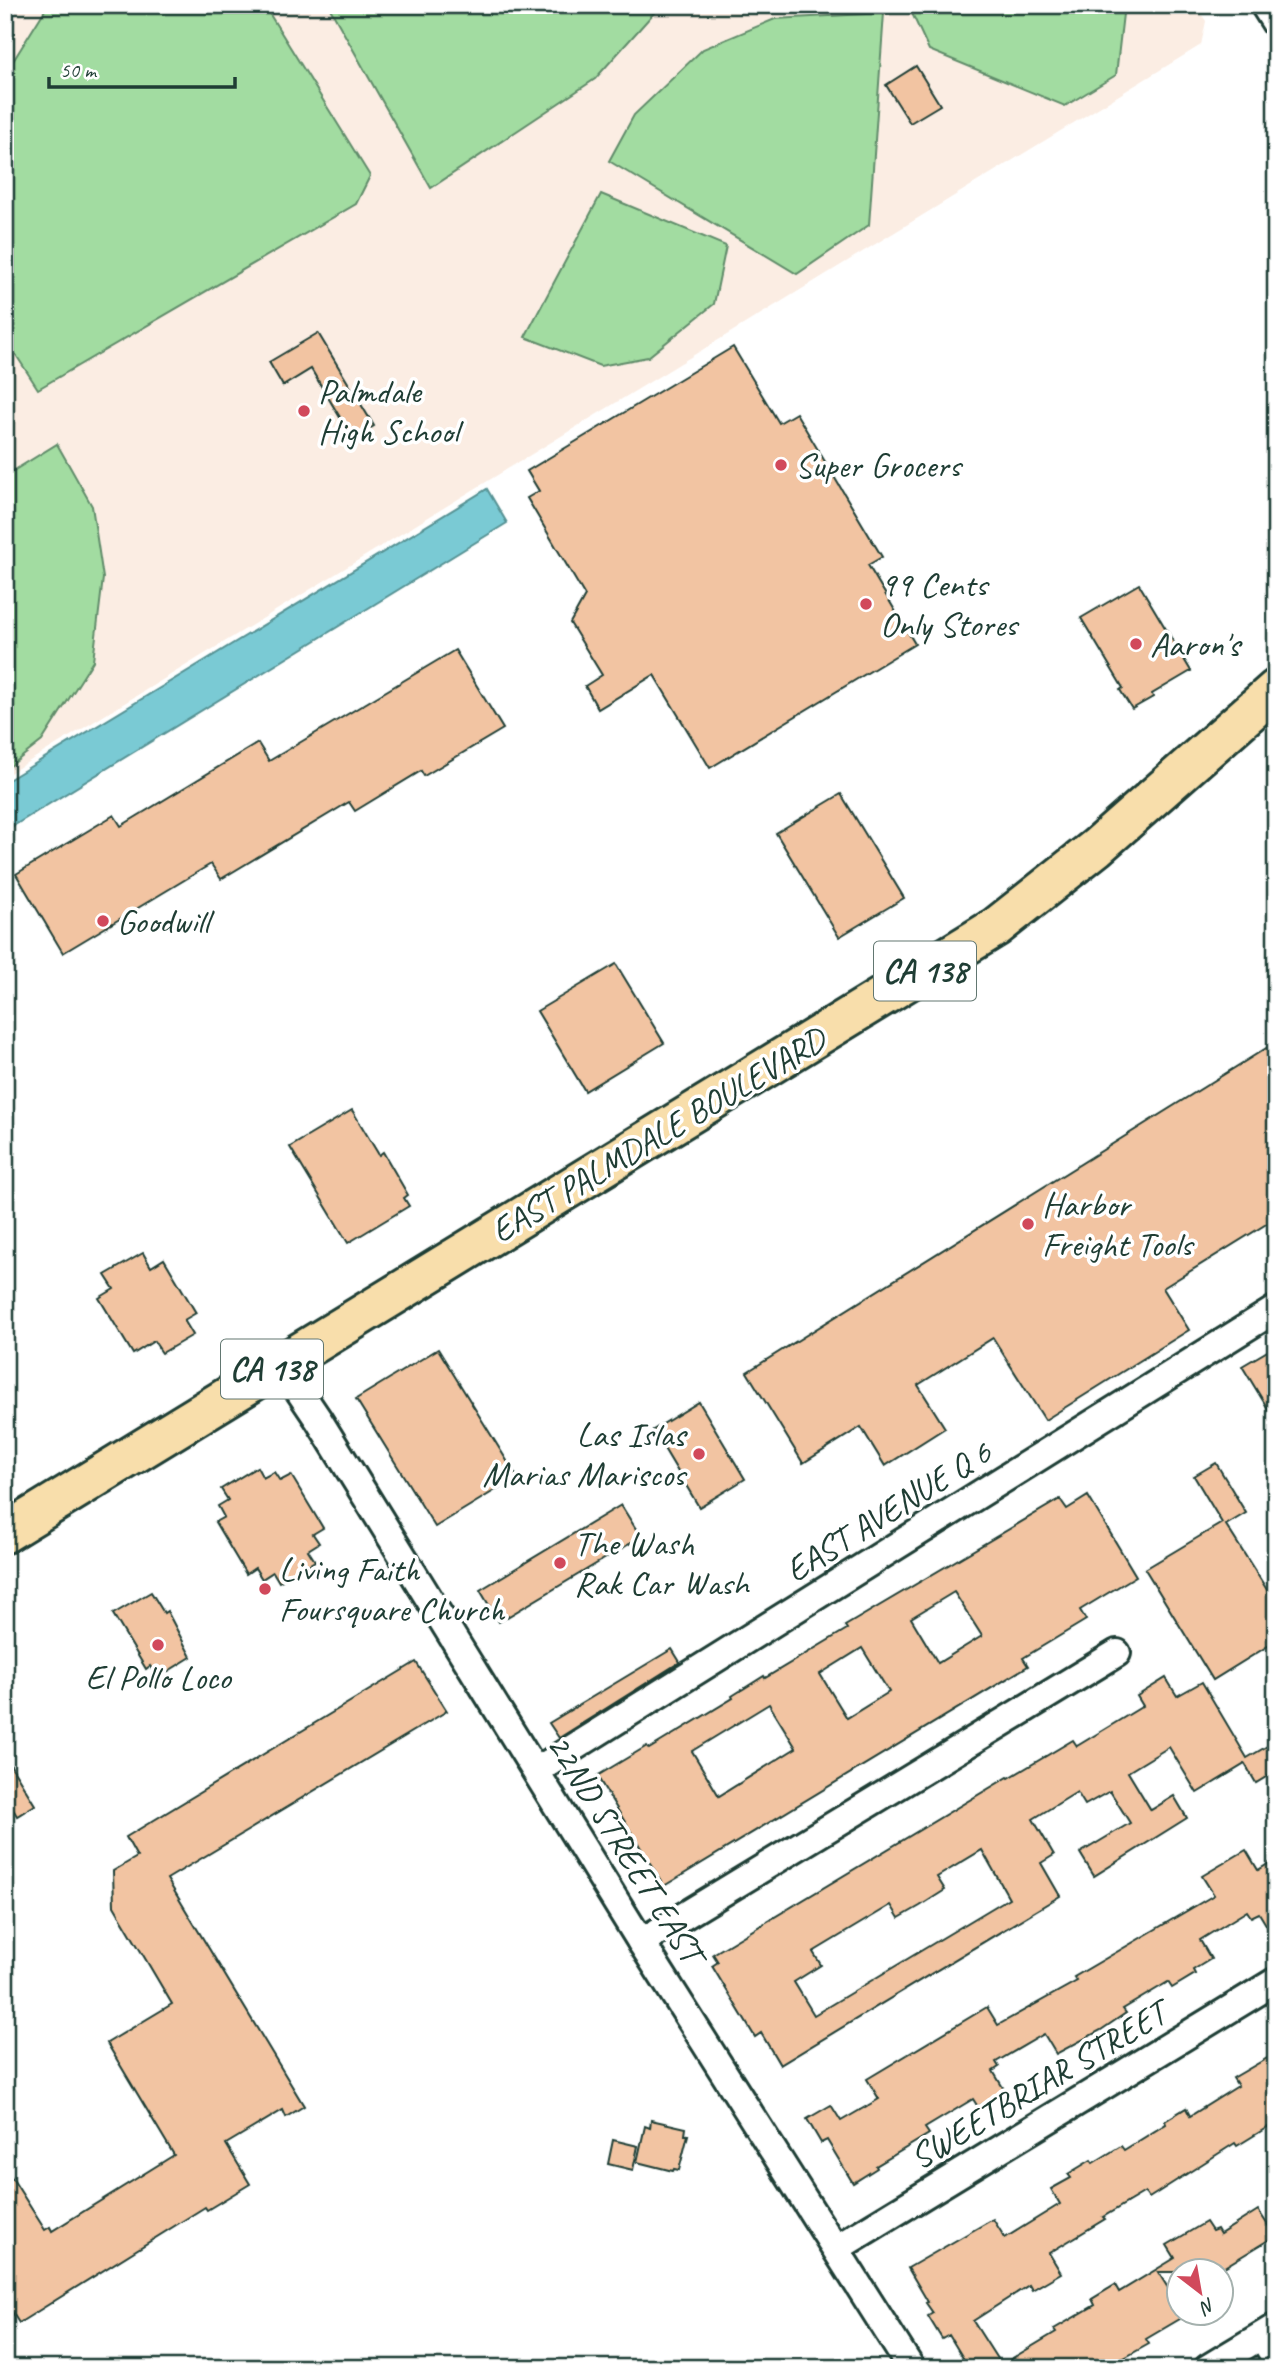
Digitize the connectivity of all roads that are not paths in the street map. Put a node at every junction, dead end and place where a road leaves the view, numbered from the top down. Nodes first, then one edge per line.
1 (1264, 5) edge
2 (1276, 24) edge
3 (1276, 689) edge
4 (1276, 1309) edge
5 (281, 1364) junction
6 (5, 1533) edge
7 (1117, 1653) dead end
8 (536, 1771) junction
9 (641, 1942) junction
10 (1276, 1981) edge
11 (838, 2248) junction
12 (1269, 2332) edge
13 (1276, 2359) edge
14 (911, 2368) edge
15 (1209, 2368) edge

1 - 2 street
3 - 5 highway, EAST PALMDALE BOULEVARD / CA 138
4 - 8 street, EAST AVENUE Q 6
5 - 6 highway, EAST PALMDALE BOULEVARD / CA 138
5 - 8 street, 22ND STREET EAST
7 - 9 street
8 - 9 street, 22ND STREET EAST
9 - 11 street, 22ND STREET EAST
10 - 11 street, SWEETBRIAR STREET
11 - 14 street, 22ND STREET EAST
12 - 13 street
12 - 15 street

